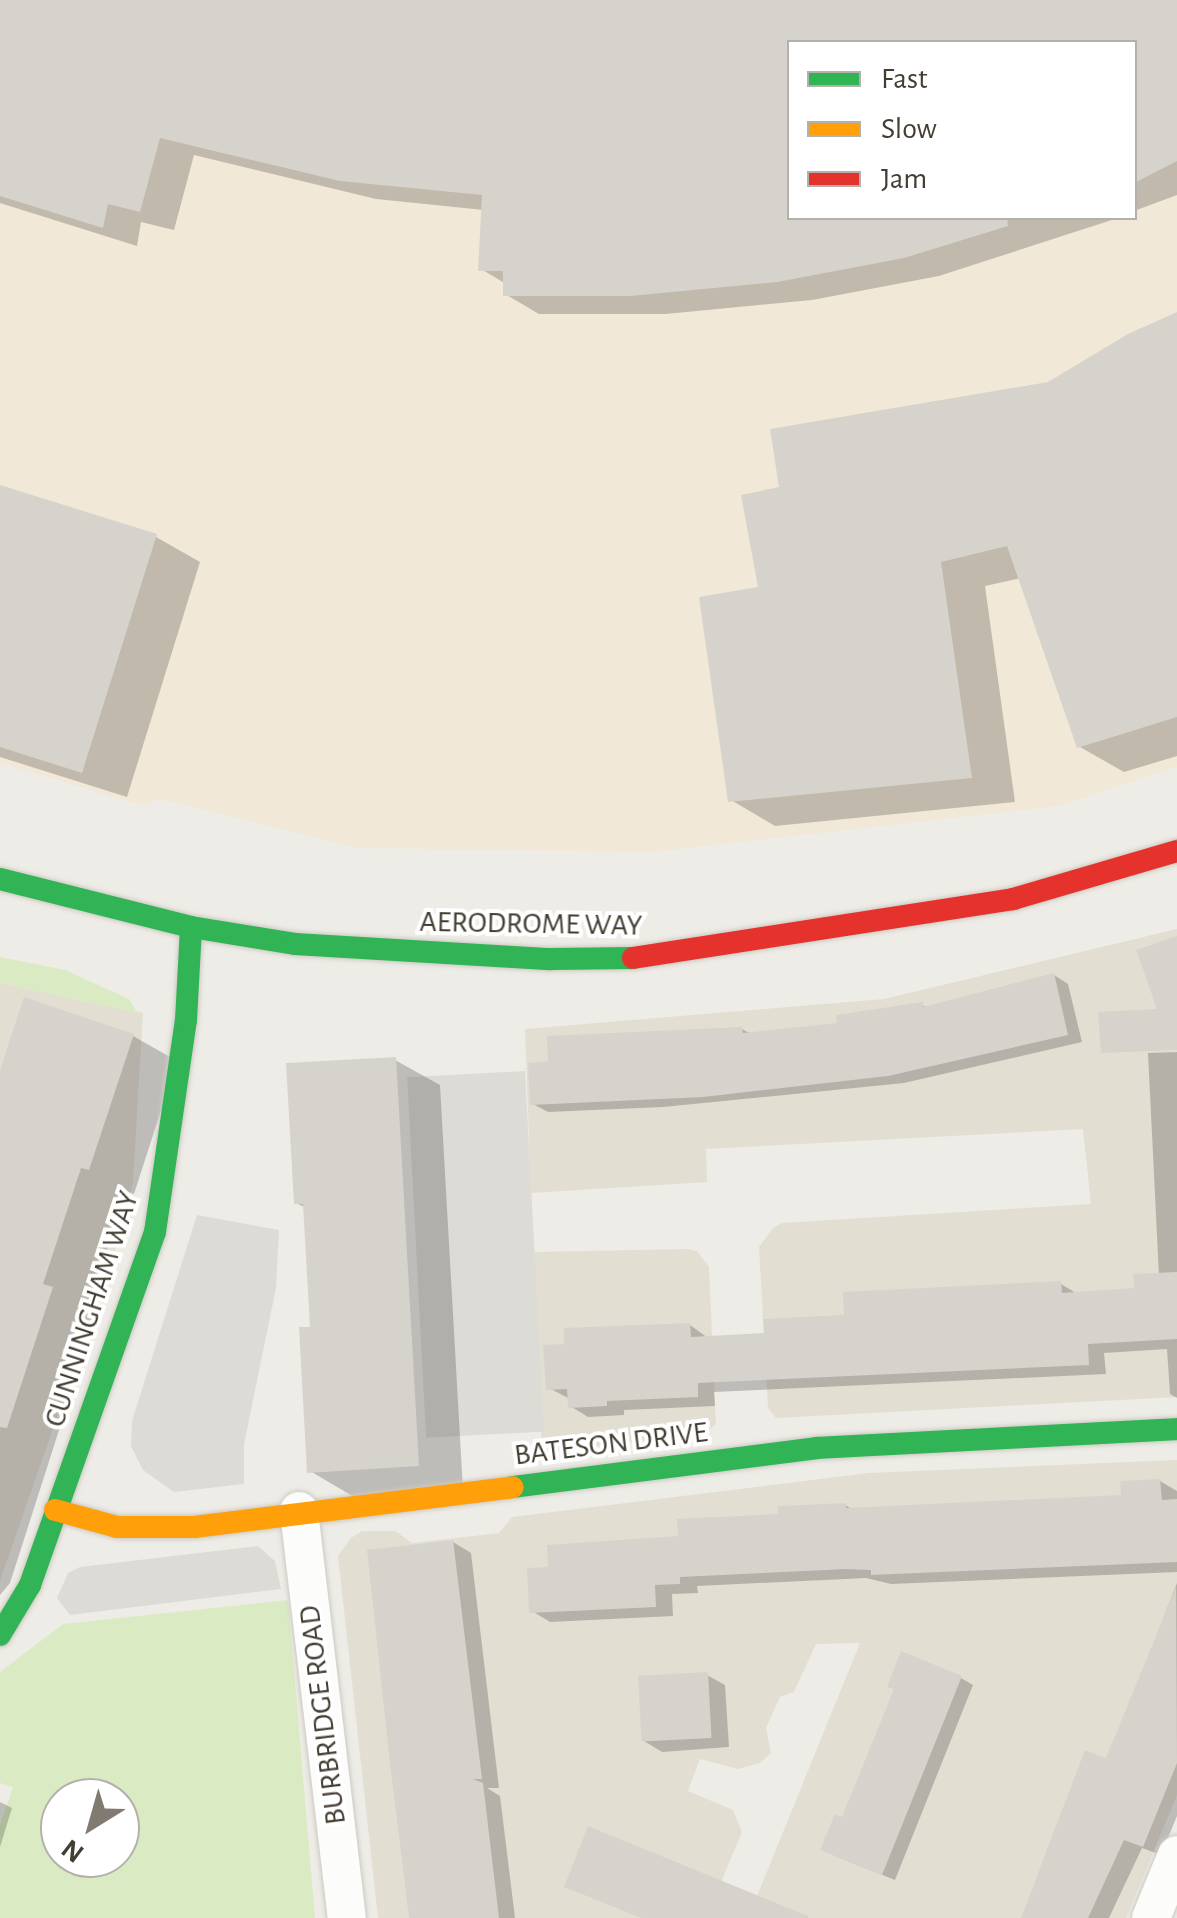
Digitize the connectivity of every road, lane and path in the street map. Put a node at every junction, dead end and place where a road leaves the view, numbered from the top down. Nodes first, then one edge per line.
1 (1177, 852) edge
2 (0, 880) edge
3 (191, 927) junction
4 (1177, 1429) edge
5 (56, 1510) junction
6 (299, 1511) junction
7 (0, 1635) edge
8 (1177, 1855) edge
9 (347, 1918) edge
10 (1151, 1918) edge

1 - 3 street, AERODROME WAY
2 - 3 street, AERODROME WAY
3 - 5 street, CUNNINGHAM WAY
4 - 6 street, BATESON DRIVE
5 - 6 street, BATESON DRIVE
5 - 7 street, CUNNINGHAM WAY
6 - 9 street, BURBRIDGE ROAD
8 - 10 street

